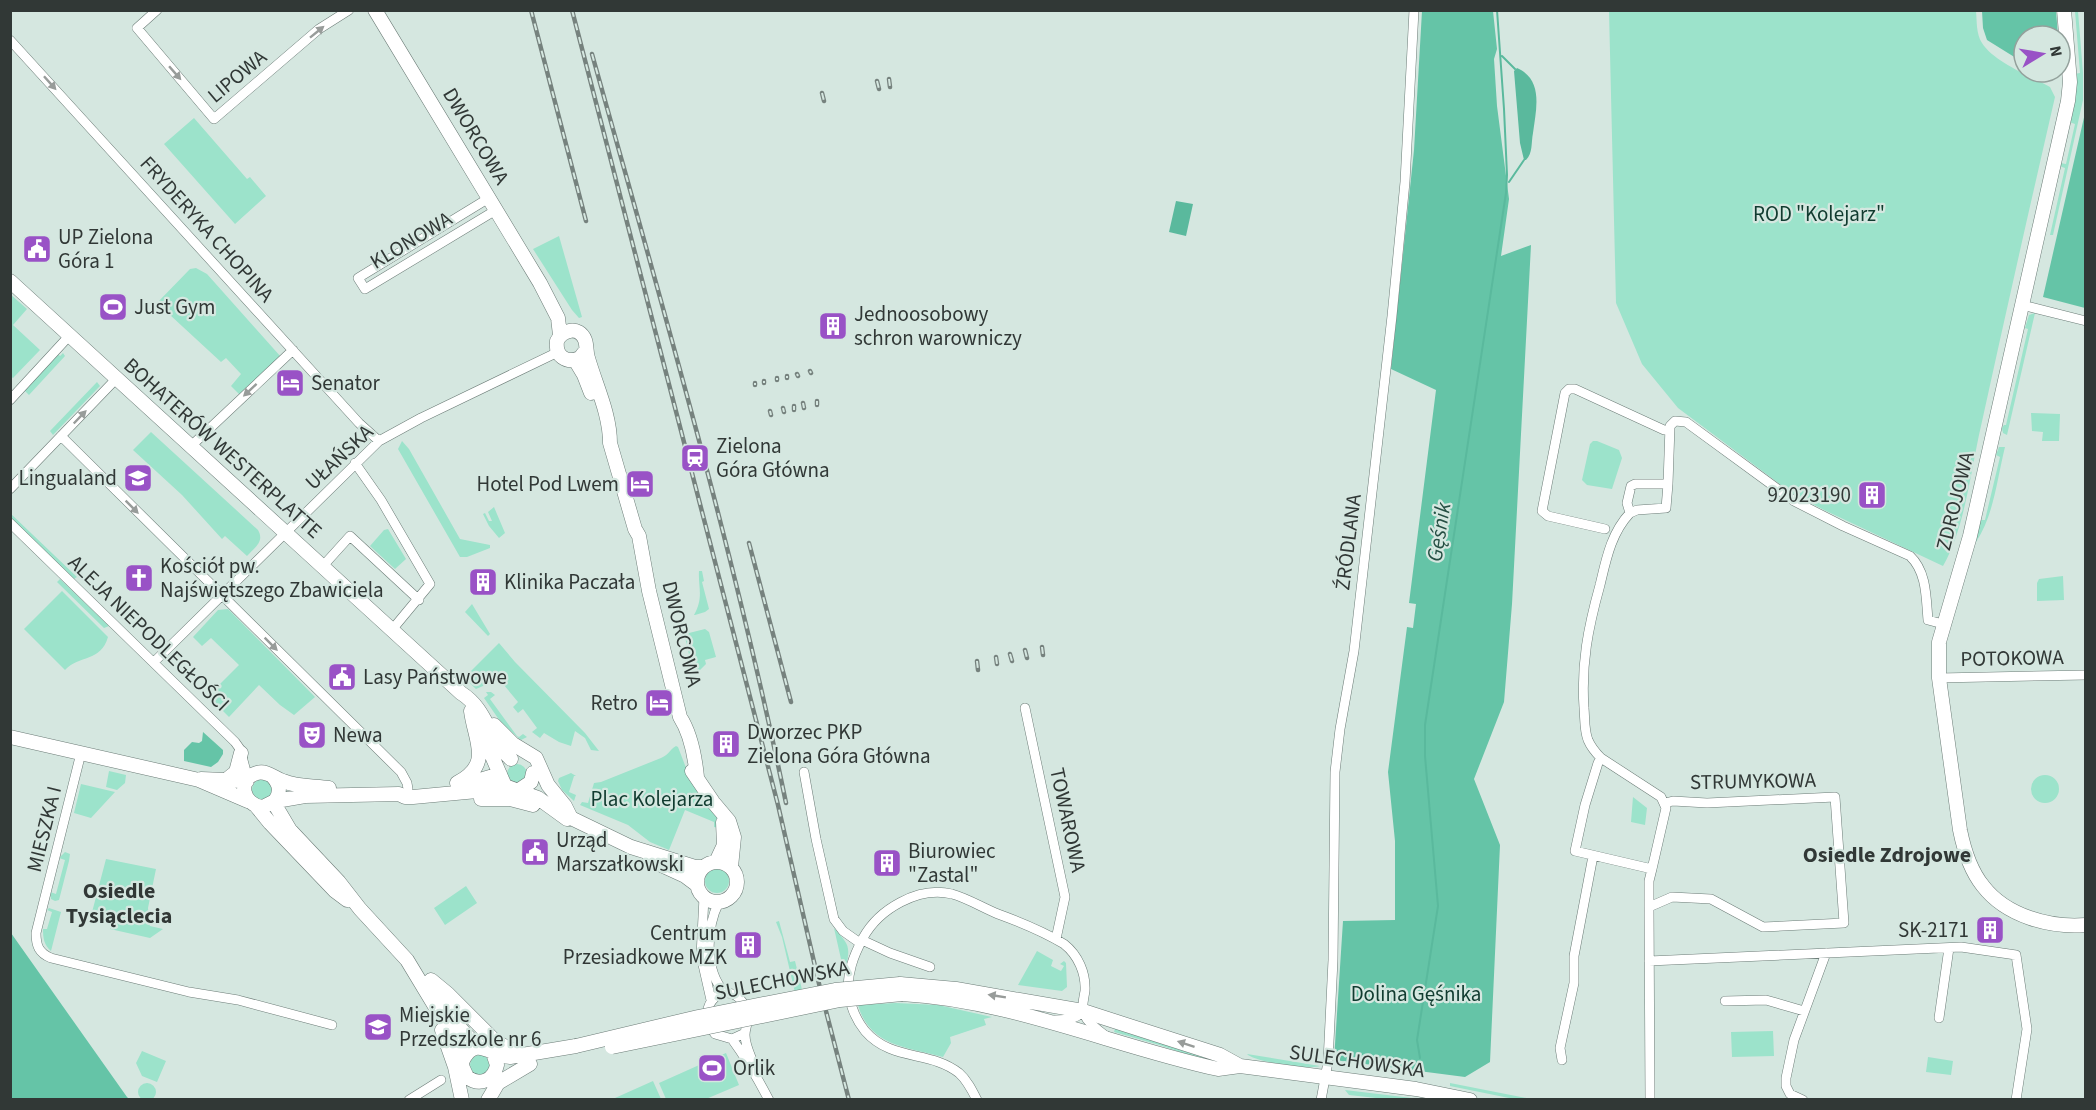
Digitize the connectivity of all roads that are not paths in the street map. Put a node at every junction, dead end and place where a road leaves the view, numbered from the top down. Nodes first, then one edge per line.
1 (158, 10) edge
2 (350, 10) edge
3 (375, 10) edge
4 (1414, 10) edge
5 (2064, 10) edge
6 (10, 40) edge
7 (493, 204) junction
8 (10, 281) edge
9 (540, 283) junction
10 (2022, 305) junction
11 (2085, 321) edge
12 (576, 331) junction
13 (70, 335) junction
14 (560, 335) junction
15 (293, 350) junction
16 (586, 350) junction
17 (558, 352) junction
18 (575, 360) junction
19 (116, 379) junction
20 (12, 394) edge
21 (1664, 430) dead end
22 (61, 436) junction
23 (379, 441) junction
24 (610, 443) junction
25 (190, 447) junction
26 (355, 463) junction
27 (1668, 484) junction
28 (10, 489) edge
29 (1630, 513) junction
30 (10, 523) edge
31 (1605, 529) dead end
32 (285, 533) junction
33 (322, 567) junction
34 (221, 595) junction
35 (419, 600) junction
36 (1943, 624) junction
37 (390, 631) junction
38 (154, 662) junction
39 (2085, 675) edge
40 (1939, 678) junction
41 (1025, 708) dead end
42 (477, 713) junction
43 (10, 737) edge
44 (81, 753) junction
45 (241, 753) junction
46 (1601, 758) junction
47 (511, 759) junction
48 (804, 772) dead end
49 (533, 773) junction
50 (500, 774) junction
51 (273, 777) junction
52 (199, 780) junction
53 (226, 780) junction
54 (247, 780) junction
55 (450, 787) junction
56 (514, 789) junction
57 (403, 791) junction
58 (351, 793) junction
59 (438, 796) junction
60 (275, 802) junction
61 (1665, 803) junction
62 (252, 804) junction
63 (721, 812) junction
64 (569, 817) junction
65 (632, 847) junction
66 (1593, 856) junction
67 (710, 865) junction
68 (731, 867) junction
69 (1652, 869) junction
70 (700, 891) junction
71 (719, 902) junction
72 (1648, 907) junction
73 (360, 909) junction
74 (2085, 925) edge
75 (1056, 939) junction
76 (861, 941) junction
77 (1949, 948) junction
78 (1826, 953) junction
79 (407, 960) junction
80 (1649, 961) junction
81 (930, 968) dead end
82 (431, 980) junction
83 (901, 989) junction
84 (725, 993) junction
85 (711, 1000) junction
86 (1725, 1001) dead end
87 (437, 1010) junction
88 (1083, 1011) junction
89 (1804, 1011) junction
90 (1939, 1018) dead end
91 (1038, 1020) junction
92 (332, 1025) dead end
93 (745, 1033) junction
94 (732, 1039) junction
95 (1110, 1040) junction
96 (488, 1050) junction
97 (463, 1060) junction
98 (527, 1060) junction
99 (1562, 1060) dead end
100 (1240, 1066) junction
101 (757, 1076) junction
102 (467, 1077) junction
103 (490, 1078) junction
104 (1325, 1078) junction
105 (441, 1080) dead end
106 (1438, 1096) edge
107 (409, 1100) edge
108 (462, 1100) edge
109 (469, 1100) edge
110 (479, 1100) edge
111 (488, 1100) edge
112 (769, 1100) edge
113 (977, 1100) edge
114 (1322, 1100) edge
115 (1470, 1100) edge
116 (1650, 1100) edge
117 (1803, 1100) edge
118 (2016, 1100) edge

1 -> 2 street, LIPOWA
3 - 7 street, DWORCOWA
4 - 104 street, ŹRÓDLANA
5 - 10 street, ZDROJOWA
6 -> 15 street, FRYDERYKA CHOPINA
7 - 7 street, KLONOWA
7 - 9 street, DWORCOWA
8 - 13 street, BOHATERÓW WESTERPLATTE
9 - 12 street, DWORCOWA
9 - 14 street, DWORCOWA
10 - 11 street
10 - 36 street, ZDROJOWA
12 - 14 street
12 - 16 street
13 - 19 street, BOHATERÓW WESTERPLATTE
13 - 20 street
14 - 17 street
15 - 23 street, FRYDERYKA CHOPINA
15 -> 25 street
16 - 18 street
16 - 24 street, DWORCOWA
17 - 18 street
17 - 23 street, UŁAŃSKA
18 - 24 street, DWORCOWA
22 -> 19 street
19 - 25 street, BOHATERÓW WESTERPLATTE
21 - 31 street
22 - 28 street
22 -> 34 street
23 - 26 street, UŁAŃSKA
24 - 63 street, DWORCOWA
25 - 32 street, BOHATERÓW WESTERPLATTE
26 - 32 street, UŁAŃSKA
26 - 35 street
27 - 29 street
27 - 29 street, STRUMYKOWA
27 - 36 street
29 - 46 street, STRUMYKOWA
30 - 38 street, ALEJA NIEPODLEGŁOŚCI
32 - 33 street, BOHATERÓW WESTERPLATTE
32 - 34 street, UŁAŃSKA
33 - 35 street
33 - 37 street, BOHATERÓW WESTERPLATTE
34 - 38 street, UŁAŃSKA
34 -> 57 street
35 - 37 street
36 - 40 street, ZDROJOWA
37 - 42 street, BOHATERÓW WESTERPLATTE
38 - 45 street, ALEJA NIEPODLEGŁOŚCI
39 - 40 street, POTOKOWA
40 - 74 street, ZDROJOWA
41 - 75 street, TOWAROWA
42 - 47 street, BOHATERÓW WESTERPLATTE
42 - 50 street, BOHATERÓW WESTERPLATTE
42 - 55 street
42 - 64 street
43 - 44 street
44 - 52 street
44 - 92 street, MIESZKA I
45 - 53 street
45 - 54 street, ALEJA NIEPODLEGŁOŚCI
46 - 61 street, STRUMYKOWA
46 - 66 street
47 - 49 street
47 - 50 street
48 - 76 street
49 - 56 street
49 - 64 street
50 - 55 street
50 - 56 street
51 - 54 street
51 - 58 street
51 - 60 street
52 - 53 street
52 - 62 street
53 - 54 street
54 - 62 street
55 - 57 street
56 - 59 street
56 - 64 street
57 - 58 street
57 - 59 street
58 - 60 street
59 - 64 street
60 - 62 street
60 - 73 street
61 - 69 street, STRUMYKOWA
61 - 72 street, STRUMYKOWA
62 - 73 street
63 - 67 street, DWORCOWA
63 - 68 street, DWORCOWA
64 - 65 street
65 - 67 street
65 - 70 street
66 - 69 street
66 - 99 street
67 - 68 street
67 - 70 street
68 - 71 street
69 - 72 street, STRUMYKOWA
70 - 71 street
70 - 85 street
71 - 84 street
72 - 80 street, STRUMYKOWA
73 - 79 street
75 - 76 street, SULECHOWSKA
75 - 88 street, SULECHOWSKA
76 - 81 street
76 - 113 street
77 - 78 street
77 - 90 street
77 - 118 street
78 - 80 street
78 - 89 street
79 - 82 street
79 - 87 street
80 - 116 street, STRUMYKOWA
82 - 96 street
82 - 98 street
88 -> 83 street, SULECHOWSKA
83 - 91 street, SULECHOWSKA
83 - 98 street, SULECHOWSKA, bridge
84 - 85 street
84 - 93 street
85 - 94 street
86 - 89 street
87 - 97 street
87 - 108 street
88 - 91 street, SULECHOWSKA
88 - 95 street, SULECHOWSKA
100 -> 88 street, SULECHOWSKA
89 - 117 street
91 - 95 street, SULECHOWSKA
93 - 94 street
93 - 101 street
94 - 101 street
95 - 100 street, SULECHOWSKA
96 - 97 street
96 - 98 street, SULECHOWSKA
96 - 103 street
97 - 102 street
98 - 103 street, SULECHOWSKA
98 - 111 street
100 - 104 street, SULECHOWSKA
101 - 112 street
102 - 103 street
102 - 109 street
103 - 110 street
104 - 106 street, SULECHOWSKA
104 - 114 street, ŹRÓDLANA
105 - 107 street
106 - 115 street, SULECHOWSKA

